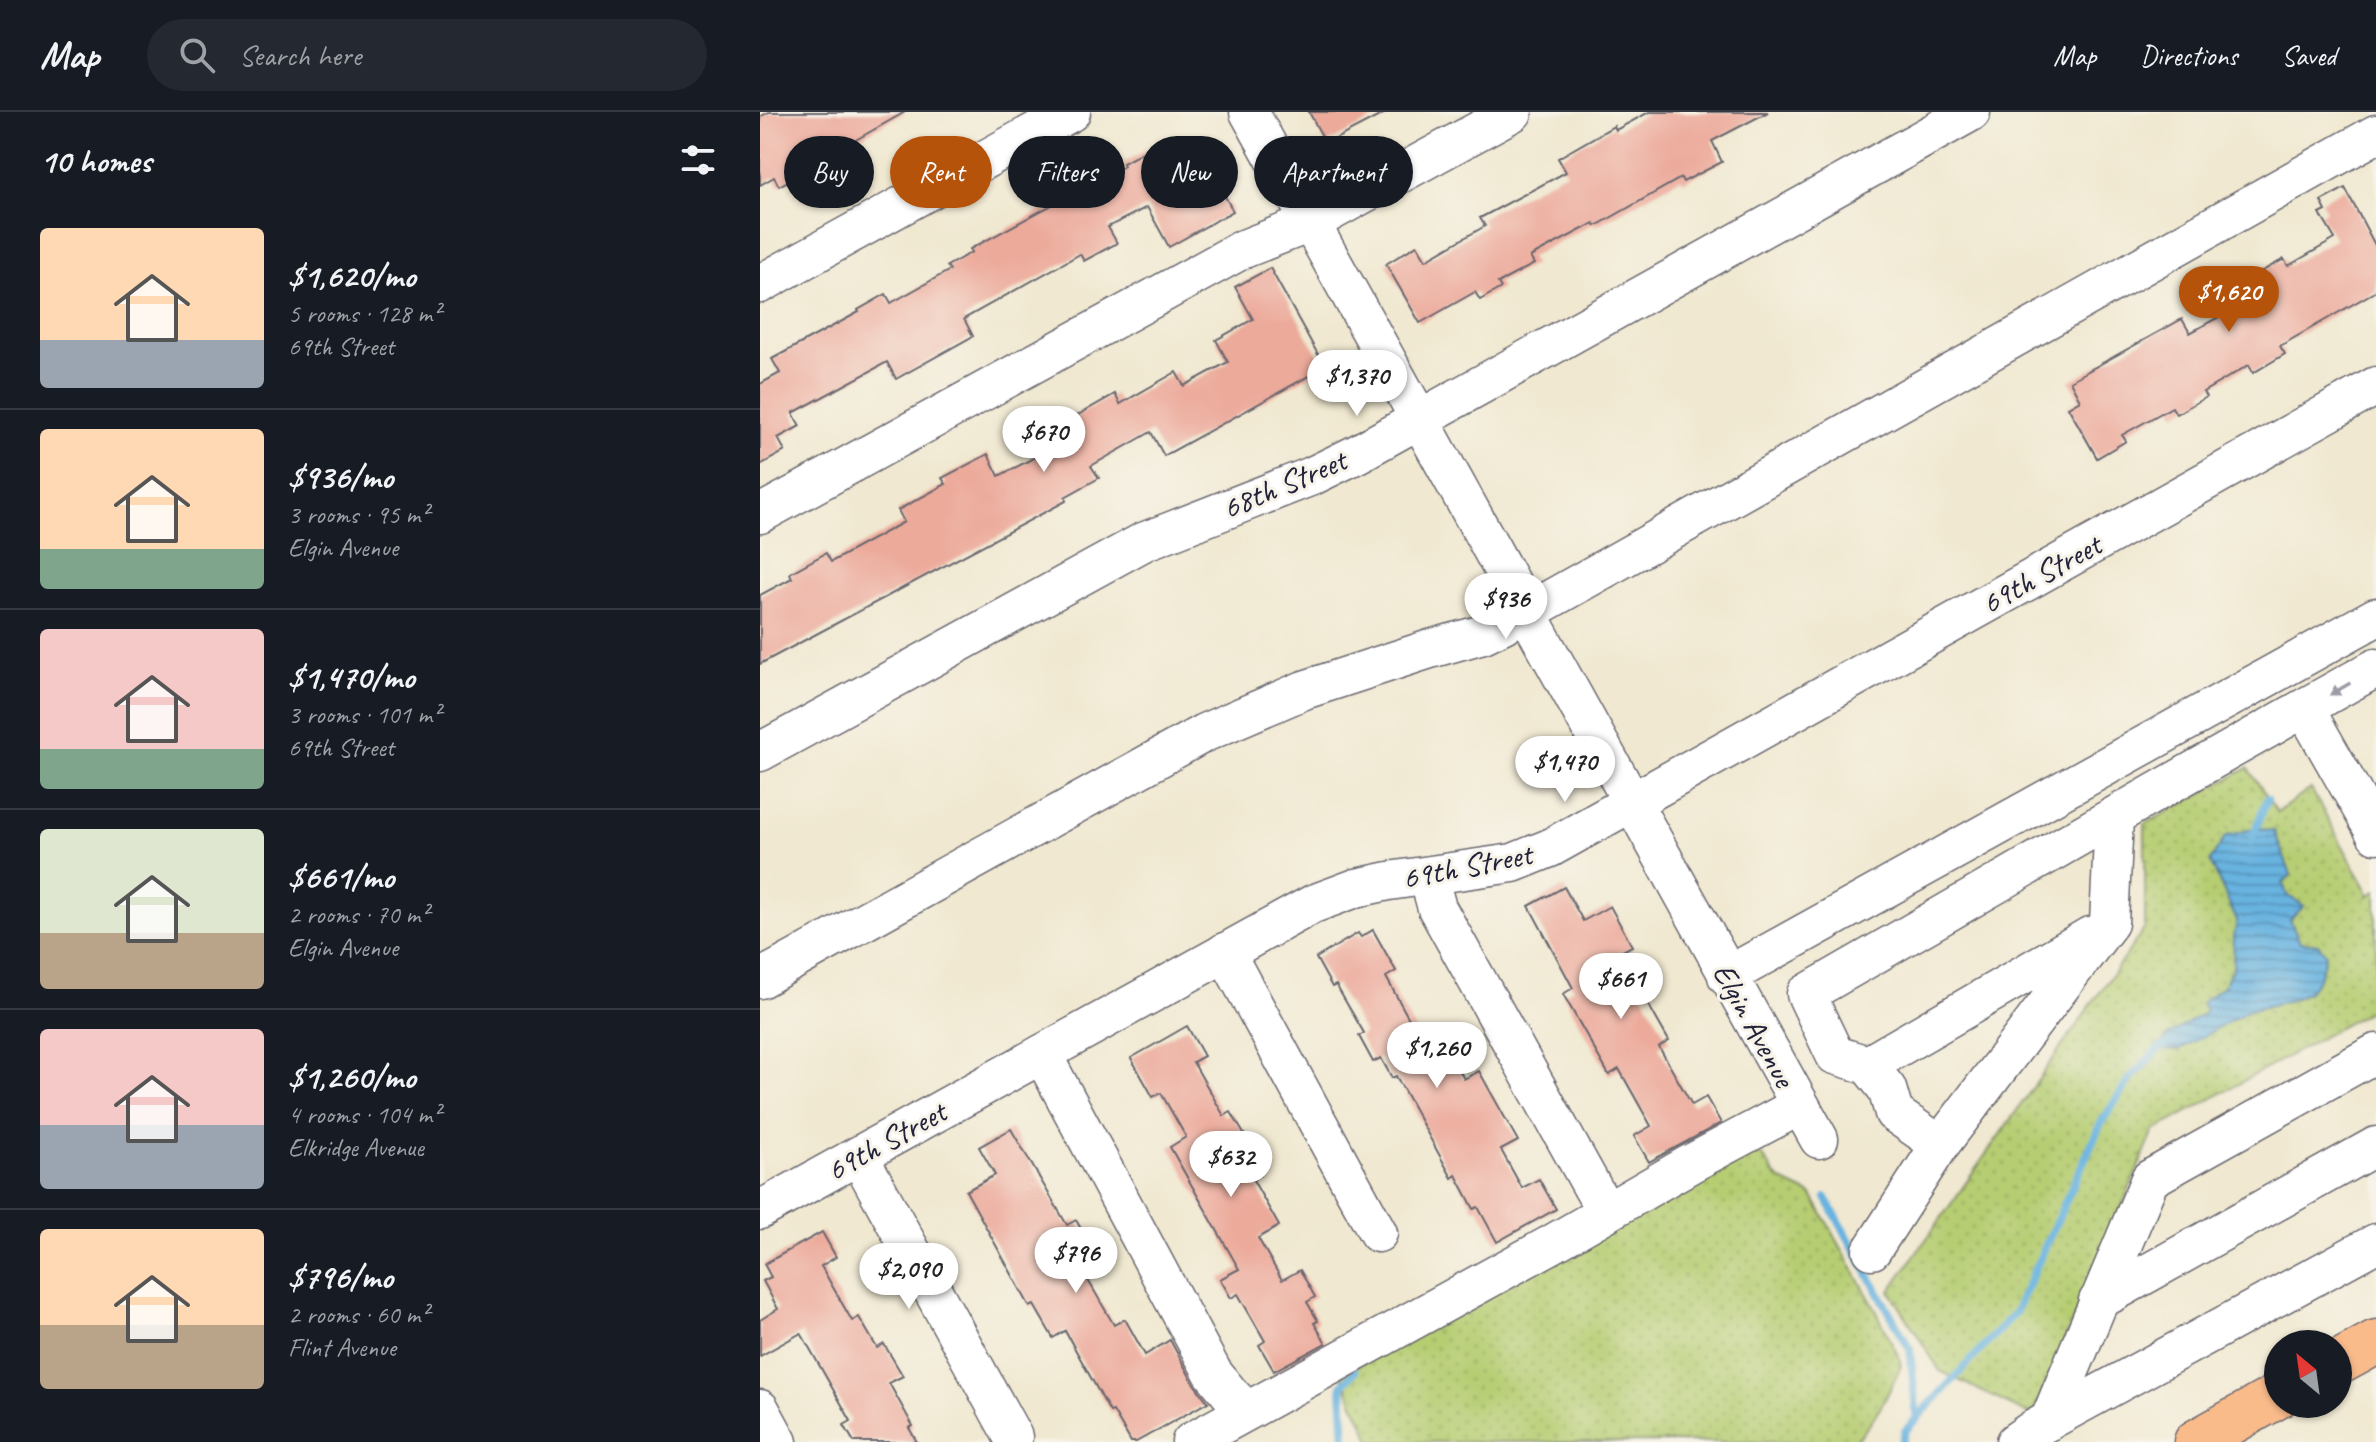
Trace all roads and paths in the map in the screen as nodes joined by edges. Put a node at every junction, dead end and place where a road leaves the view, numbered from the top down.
1 (1071, 112) edge
2 (1249, 112) edge
3 (1513, 112) edge
4 (1971, 112) edge
5 (2376, 134) edge
6 (1310, 223) junction
7 (760, 284) edge
8 (2376, 386) edge
9 (1418, 420) junction
10 (760, 514) edge
11 (1526, 613) junction
12 (2376, 617) edge
13 (2376, 668) edge
14 (2305, 709) junction
15 (760, 752) edge
16 (1632, 803) junction
17 (2114, 818) junction
18 (2375, 834) edge
19 (1428, 876) junction
20 (2106, 927) junction
21 (1225, 952) junction
22 (1727, 976) junction
23 (760, 979) edge
24 (1806, 994) junction
25 (1753, 1023) junction
26 (2376, 1053) edge
27 (1042, 1054) junction
28 (1868, 1065) junction
29 (1799, 1106) junction
30 (1819, 1139) dead end
31 (1940, 1145) junction
32 (2376, 1146) edge
33 (859, 1156) junction
34 (760, 1210) edge
35 (1606, 1212) junction
36 (1378, 1233) dead end
37 (2376, 1243) edge
38 (1872, 1250) dead end
39 (2098, 1301) junction
40 (2376, 1342) edge
41 (2352, 1355) edge
42 (2264, 1404) edge
43 (760, 1409) edge
44 (1247, 1411) junction
45 (2049, 1421) junction
46 (1013, 1437) dead end
47 (778, 1442) edge
48 (1191, 1442) edge
49 (2015, 1442) edge
50 (2196, 1442) edge

1 - 7 street
2 - 6 street, Elgin Avenue
3 - 6 street
4 - 9 street, 68th Street
5 - 11 street
6 - 9 street, Elgin Avenue
6 - 10 street
8 - 16 street, 69th Street
9 - 11 street, Elgin Avenue
9 - 15 street, 68th Street
11 - 16 street, Elgin Avenue
11 - 23 street
12 - 22 street
13 -> 14 street
14 - 17 street
14 - 18 street
16 - 19 street, 69th Street
16 - 22 street, Elgin Avenue
17 - 20 street
17 - 24 street
19 - 21 street, 69th Street
19 - 35 street
20 - 28 street
20 - 31 street
21 - 27 street, 69th Street
21 - 36 street
22 - 25 street, Elgin Avenue
24 - 25 street
24 - 28 street
25 - 29 street, Elgin Avenue
26 - 39 street
27 - 33 street, 69th Street
27 - 44 street
28 - 31 street
29 - 30 street, Elgin Avenue
29 - 35 street
31 - 38 street
32 - 39 street
33 - 34 street, 69th Street
33 - 46 street
35 - 44 street
37 - 45 street
39 - 45 street
40 - 41 main road
42 - 50 main road
43 - 47 street
44 - 48 street
45 - 49 street

